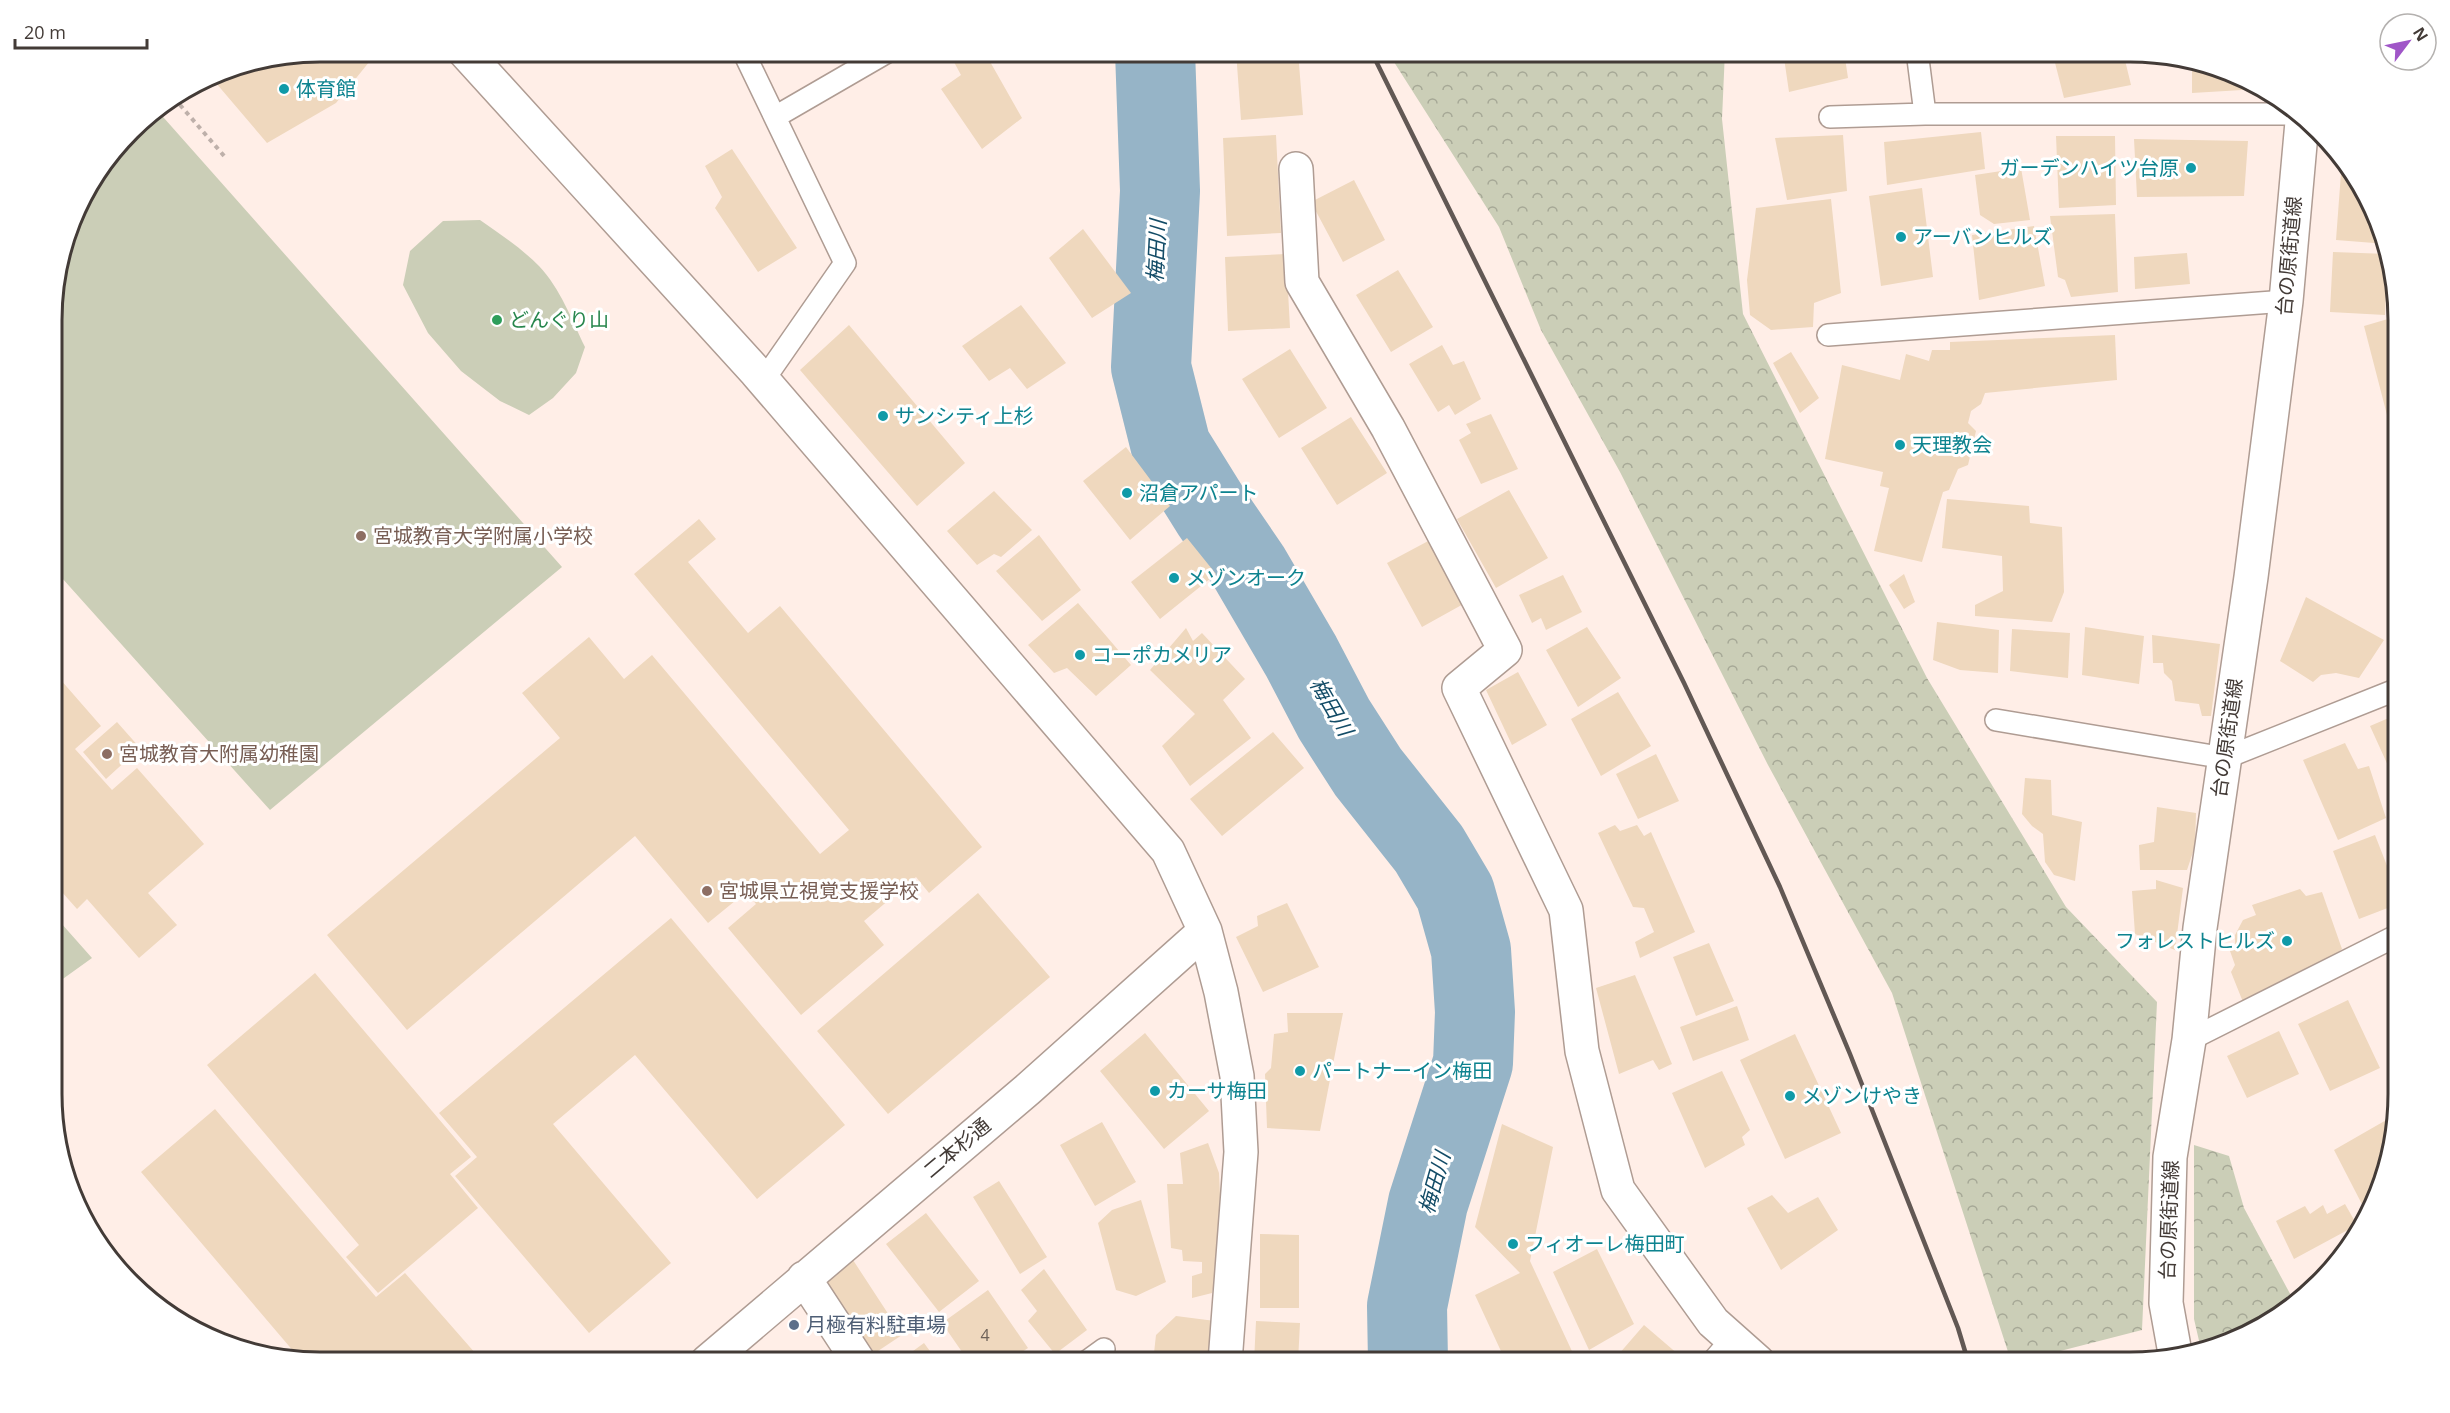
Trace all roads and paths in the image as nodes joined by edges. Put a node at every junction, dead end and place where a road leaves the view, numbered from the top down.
1 (474, 62) edge
2 (748, 62) edge
3 (870, 62) edge
4 (1918, 62) edge
5 (179, 103) edge
6 (1925, 114) junction
7 (775, 117) junction
8 (1830, 117) dead end
9 (2300, 125) edge
10 (2302, 127) edge
11 (225, 157) dead end
12 (1296, 169) dead end
13 (2286, 301) junction
14 (1828, 335) dead end
15 (763, 381) junction
16 (2388, 693) edge
17 (1996, 720) dead end
18 (2225, 758) junction
19 (1204, 931) junction
20 (2388, 940) edge
21 (2189, 1040) junction
22 (804, 1278) junction
23 (2174, 1348) edge
24 (1104, 1350) dead end
25 (1722, 1350) edge
26 (719, 1352) edge
27 (852, 1352) edge
28 (1101, 1352) edge
29 (1226, 1352) edge

1 - 15 street
2 - 7 lane
3 - 7 lane
4 - 6 lane
5 - 11 path
6 - 8 lane
6 - 9 lane
7 - 15 lane
10 - 13 street, 台の原街道線
12 - 25 street
13 - 14 lane
13 - 18 street, 台の原街道線
15 - 19 street
16 - 18 lane
17 - 18 lane
18 - 21 street, 台の原街道線
19 - 22 street, 二本杉通
19 - 29 street
20 - 21 lane
21 - 23 street, 台の原街道線
22 - 26 street, 二本杉通
22 - 27 street
24 - 28 lane

